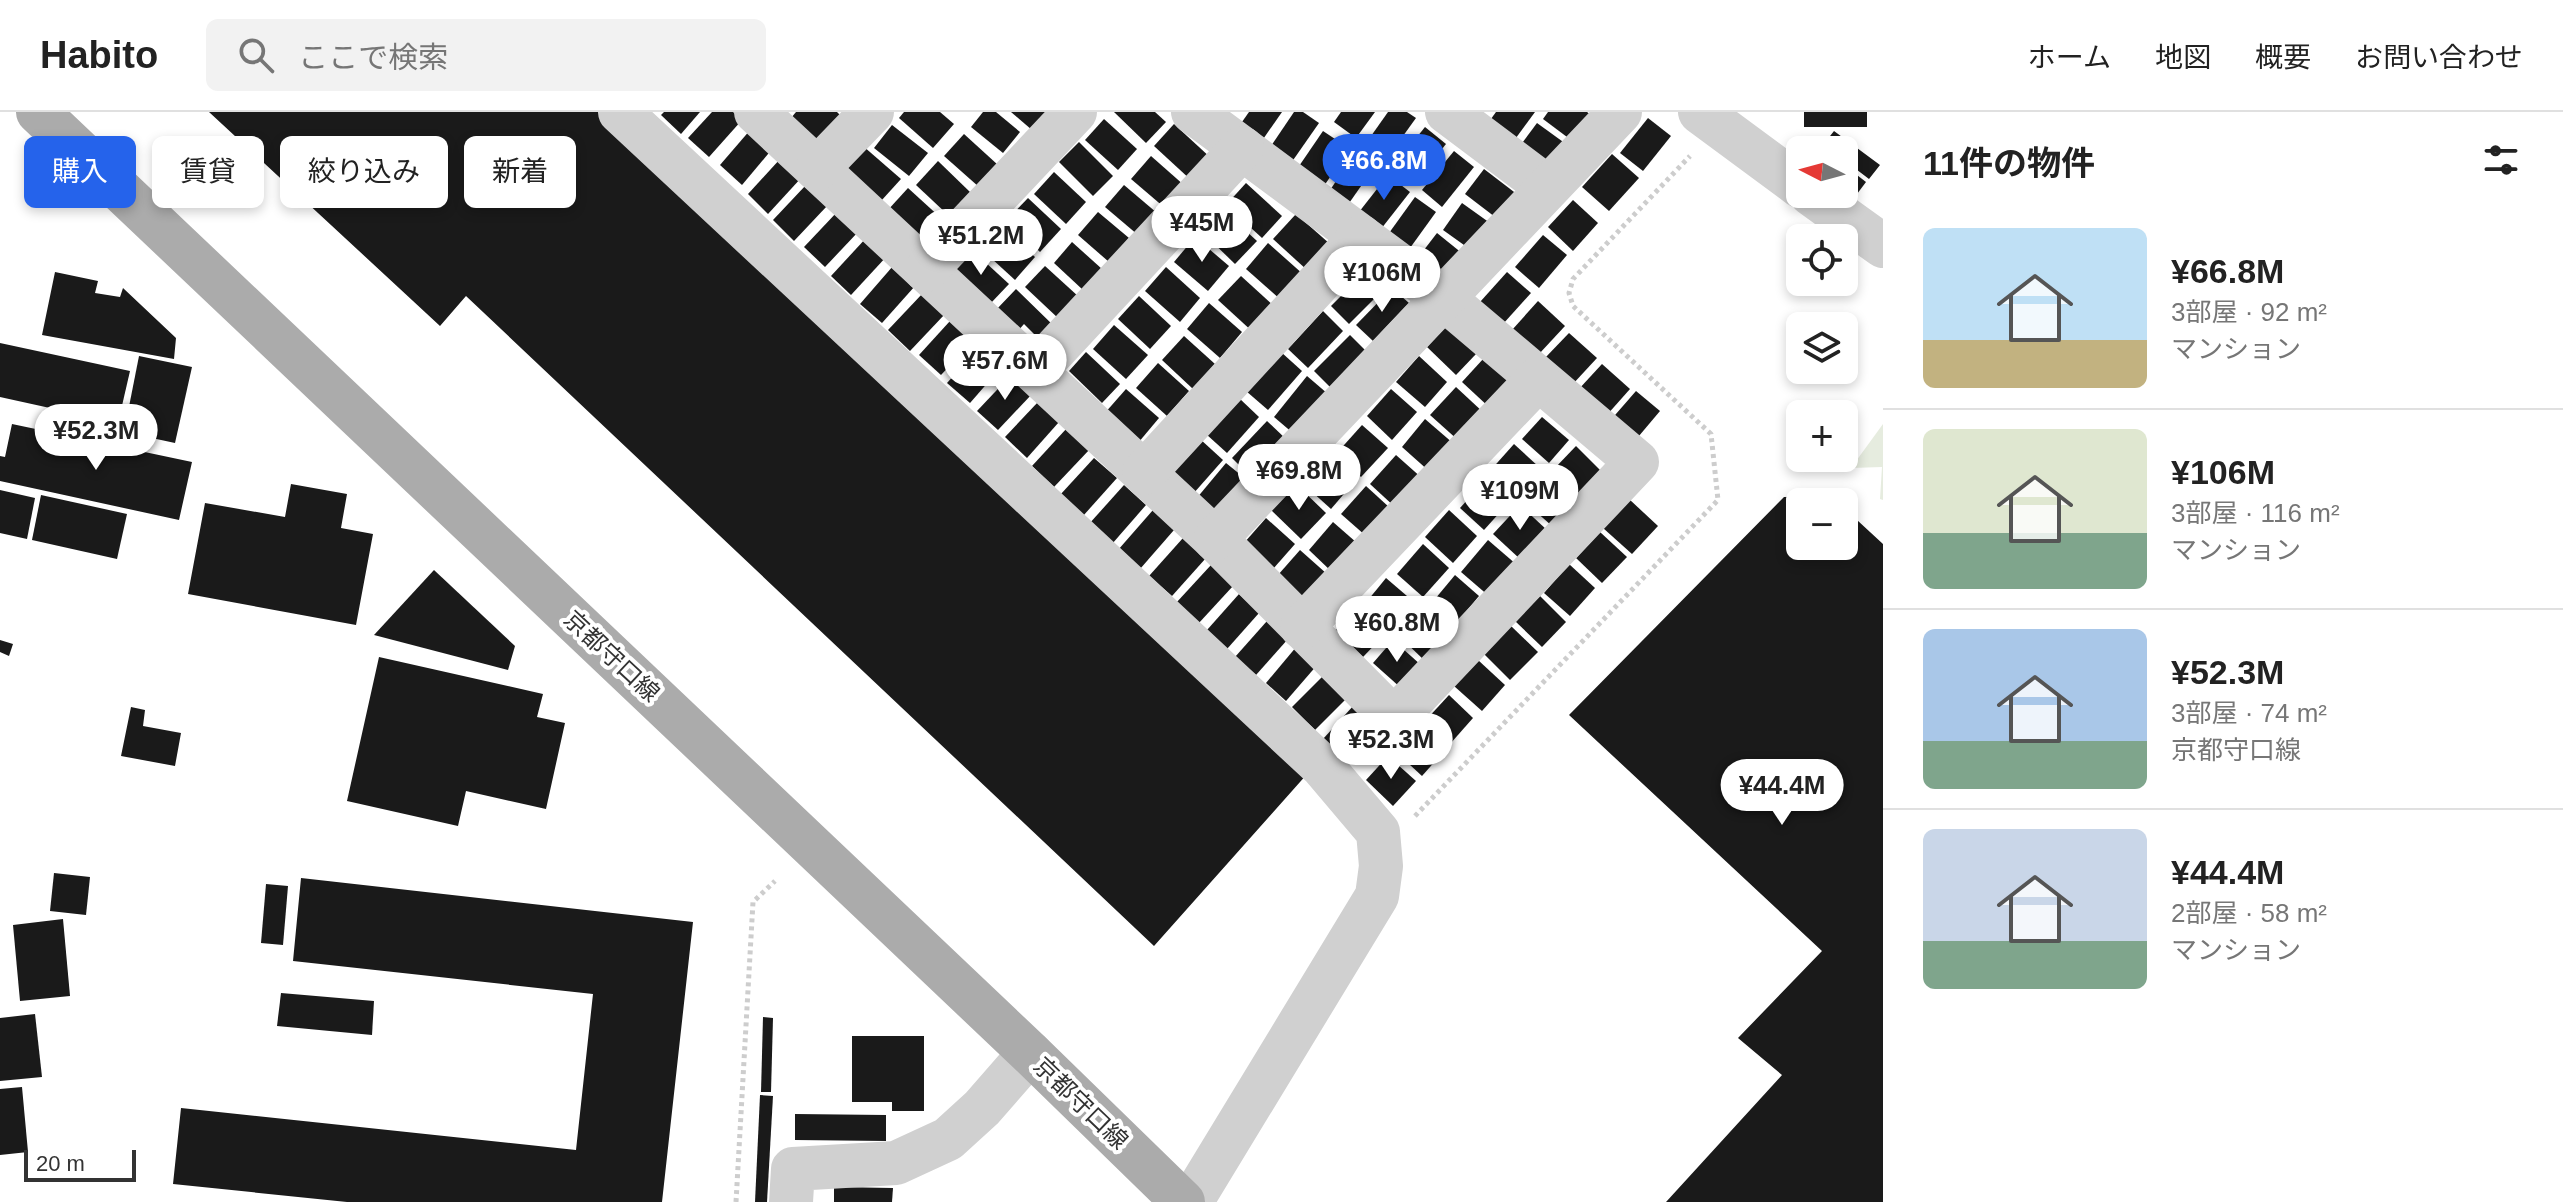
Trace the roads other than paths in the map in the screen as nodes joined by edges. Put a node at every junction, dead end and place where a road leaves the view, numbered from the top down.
1 (620, 112) edge
2 (756, 112) edge
3 (872, 112) edge
4 (1075, 112) edge
5 (1193, 112) edge
6 (1447, 112) edge
7 (1620, 112) edge
8 (1700, 112) edge
9 (59, 119) edge
10 (1242, 148) junction
11 (817, 169) junction
12 (1786, 176) edge
13 (1547, 187) junction
14 (1830, 208) edge
15 (1361, 237) junction
16 (1883, 246) edge
17 (926, 270) junction
18 (1442, 297) junction
19 (1035, 371) junction
20 (1538, 379) junction
21 (1144, 473) junction
22 (1215, 539) junction
23 (1302, 627) junction
24 (1030, 1053) junction
25 (791, 1202) edge
26 (1183, 1202) edge
27 (1191, 1202) edge

1 - 27 street
2 - 11 street
3 - 11 street
4 - 17 street
5 - 10 street
6 - 13 street
7 - 13 street
8 - 12 street
9 - 24 main road, 京都守口線
10 - 15 street
10 - 19 street
11 - 17 street
13 - 18 street
14 - 16 street
15 - 18 street
15 - 21 street
17 - 19 street
18 - 20 street
18 - 22 street
19 - 21 street
20 - 23 street
20 - 23 street
21 - 22 street
22 - 23 street
24 - 25 street
24 - 26 main road, 京都守口線

